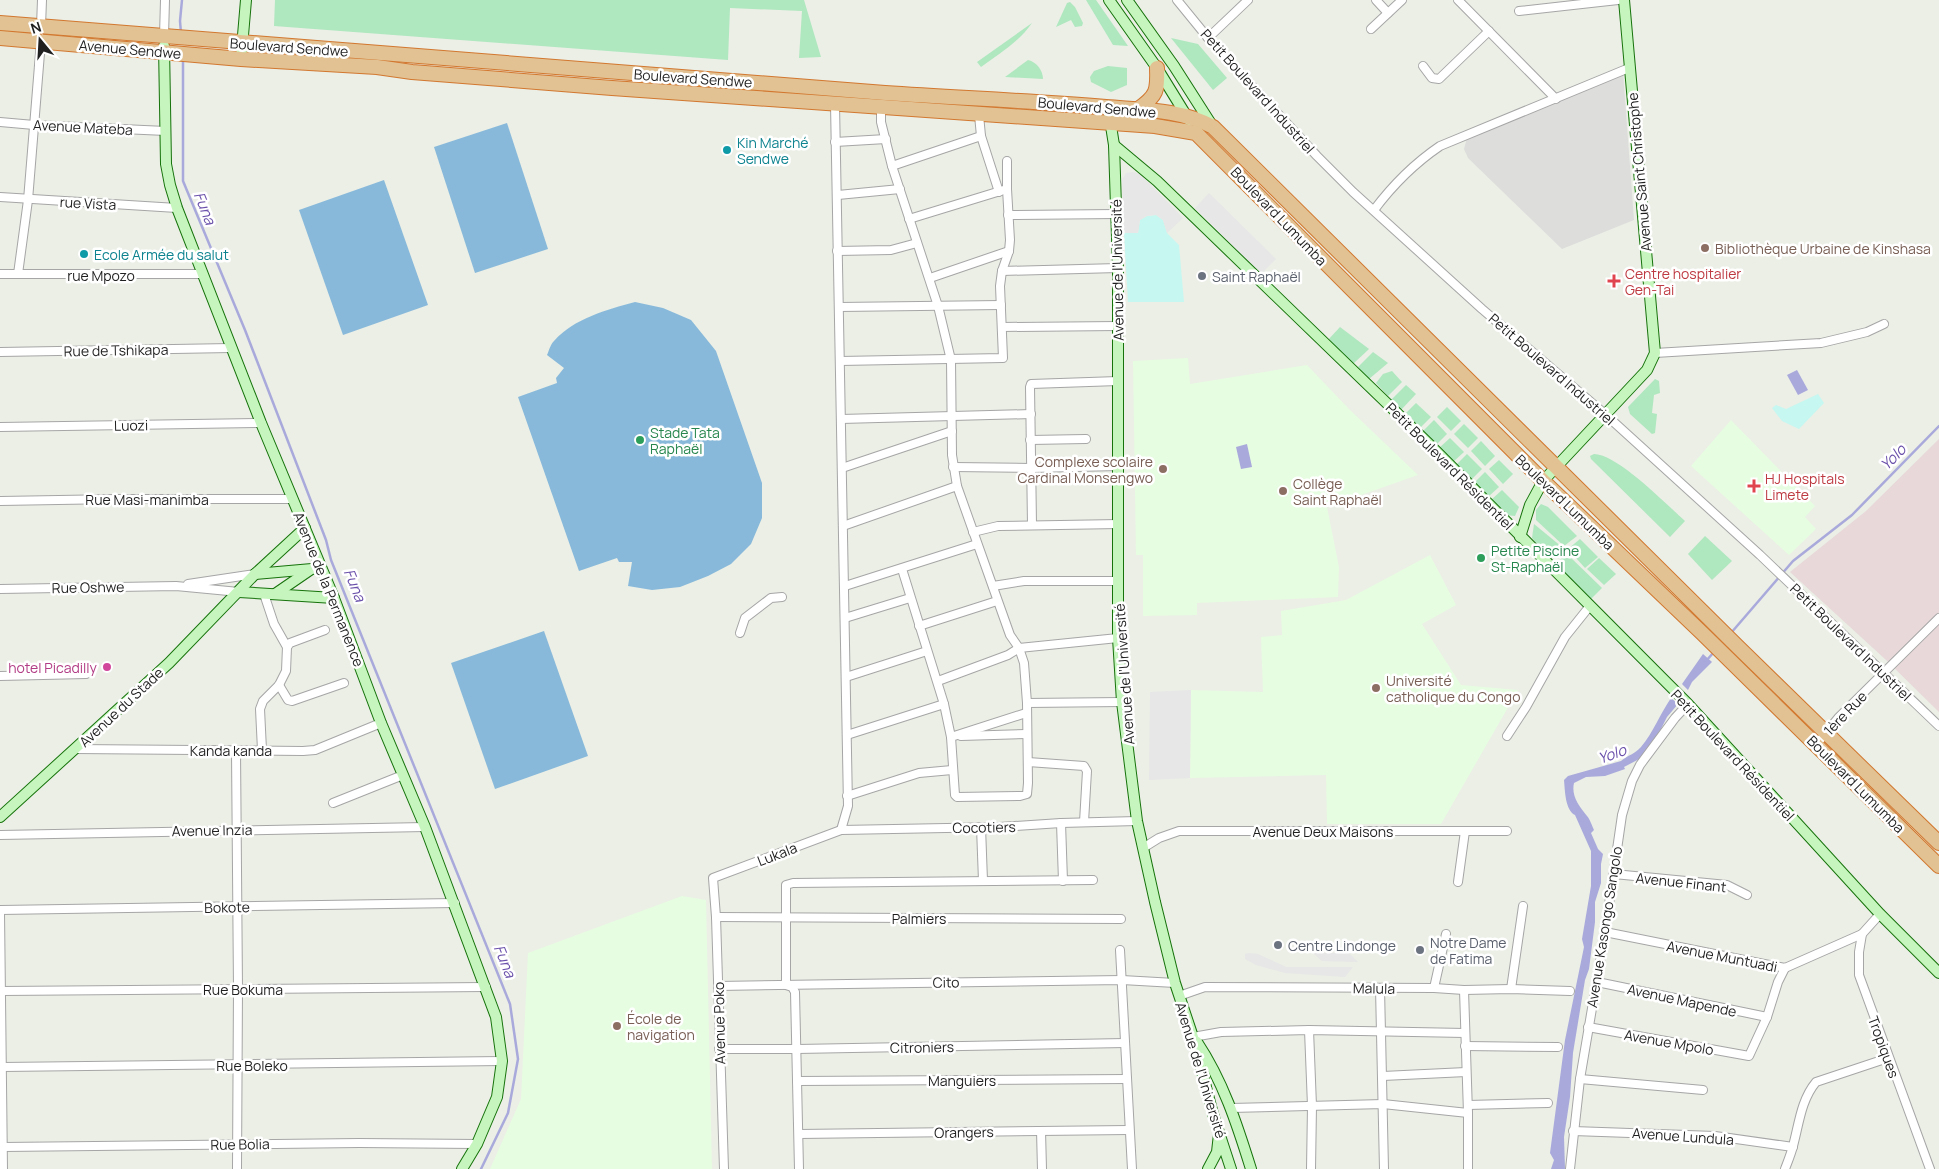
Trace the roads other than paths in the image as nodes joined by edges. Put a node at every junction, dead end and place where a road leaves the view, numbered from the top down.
1 (42, 0) edge
2 (165, 0) edge
3 (246, 0) edge
4 (1109, 0) edge
5 (1127, 0) edge
6 (1177, 0) edge
7 (1248, 0) edge
8 (1376, 0) edge
9 (1402, 0) edge
10 (1458, 0) edge
11 (1618, 0) edge
12 (1624, 0) edge
13 (1519, 11) dead end
14 (1388, 13) junction
15 (0, 23) edge
16 (41, 26) junction
17 (1371, 29) dead end
18 (1489, 31) junction
19 (170, 37) junction
20 (0, 38) edge
21 (1208, 38) junction
22 (200, 40) joint
23 (41, 42) junction
24 (242, 44) junction
25 (168, 52) junction
26 (200, 55) joint
27 (241, 59) junction
28 (1423, 66) dead end
29 (1157, 68) junction
30 (1629, 68) junction
31 (1556, 99) junction
32 (835, 104) junction
33 (882, 107) junction
34 (1108, 107) junction
35 (1138, 109) junction
36 (979, 115) junction
37 (1186, 116) junction
38 (0, 122) edge
39 (1111, 124) junction
40 (34, 125) junction
41 (1213, 127) junction
42 (166, 132) junction
43 (1196, 133) junction
44 (981, 136) junction
45 (886, 139) junction
46 (835, 142) junction
47 (1114, 145) junction
48 (1007, 161) dead end
49 (892, 166) junction
50 (900, 189) junction
51 (1003, 191) junction
52 (838, 195) junction
53 (0, 197) edge
54 (28, 200) junction
55 (176, 208) junction
56 (1374, 210) junction
57 (1116, 214) junction
58 (1008, 215) junction
59 (909, 219) junction
60 (917, 243) junction
61 (837, 251) junction
62 (1008, 251) junction
63 (1118, 268) junction
64 (1002, 271) junction
65 (0, 274) edge
66 (18, 274) junction
67 (202, 274) junction
68 (930, 278) junction
69 (1001, 305) junction
70 (938, 306) junction
71 (839, 307) junction
72 (1884, 324) dead end
73 (1118, 326) junction
74 (1002, 327) junction
75 (231, 348) junction
76 (0, 352) edge
77 (1655, 353) junction
78 (951, 360) junction
79 (840, 361) junction
80 (1118, 382) junction
81 (1031, 414) junction
82 (1606, 415) junction
83 (952, 416) junction
84 (841, 418) junction
85 (261, 423) junction
86 (0, 427) edge
87 (952, 432) junction
88 (1086, 439) dead end
89 (1030, 440) junction
90 (1119, 466) junction
91 (1557, 466) junction
92 (842, 468) junction
93 (953, 468) junction
94 (1031, 468) junction
95 (1543, 480) junction
96 (957, 486) junction
97 (293, 499) junction
98 (0, 501) edge
99 (1119, 524) junction
100 (1032, 525) junction
101 (843, 526) junction
102 (305, 528) junction
103 (973, 532) junction
104 (1520, 537) junction
105 (977, 544) junction
106 (316, 567) junction
107 (902, 569) junction
108 (255, 574) junction
109 (1119, 581) junction
110 (176, 586) junction
111 (845, 586) junction
112 (993, 586) junction
113 (0, 589) edge
114 (239, 592) junction
115 (264, 594) junction
116 (275, 594) junction
117 (782, 597) dead end
118 (334, 598) junction
119 (910, 598) junction
120 (997, 601) junction
121 (1589, 606) junction
122 (845, 618) junction
123 (1939, 618) edge
124 (919, 626) junction
125 (325, 630) dead end
126 (740, 633) dead end
127 (1118, 638) junction
128 (286, 647) junction
129 (1019, 648) junction
130 (927, 652) junction
131 (86, 674) dead end
132 (1884, 674) junction
133 (0, 676) edge
134 (846, 677) junction
135 (938, 681) junction
136 (344, 683) dead end
137 (279, 685) junction
138 (1122, 702) junction
139 (1686, 702) junction
140 (1027, 703) junction
141 (944, 704) junction
142 (1026, 712) junction
143 (381, 723) junction
144 (1939, 726) edge
145 (1826, 732) junction
146 (1026, 734) junction
147 (847, 735) junction
148 (1507, 736) dead end
149 (951, 737) junction
150 (1816, 745) junction
151 (75, 749) junction
152 (262, 750) junction
153 (236, 751) junction
154 (1028, 762) junction
155 (952, 770) junction
156 (403, 775) junction
157 (848, 796) junction
158 (333, 803) dead end
159 (0, 816) edge
160 (1137, 821) junction
161 (1084, 822) junction
162 (1061, 823) junction
163 (425, 827) junction
164 (981, 827) junction
165 (236, 830) junction
166 (841, 830) junction
167 (1465, 831) junction
168 (1507, 831) dead end
169 (0, 834) edge
170 (1939, 843) edge
171 (1143, 848) junction
172 (1939, 866) edge
173 (1614, 874) junction
174 (713, 878) joint
175 (1093, 880) dead end
176 (983, 881) junction
177 (1062, 881) junction
178 (1458, 882) dead end
179 (1747, 895) dead end
180 (455, 903) junction
181 (1523, 906) dead end
182 (236, 907) junction
183 (0, 911) edge
184 (1880, 914) junction
185 (716, 917) junction
186 (787, 918) junction
187 (1121, 919) dead end
188 (1605, 932) junction
189 (1446, 934) dead end
190 (1862, 934) junction
191 (1120, 950) dead end
192 (1785, 968) junction
193 (1939, 973) edge
194 (1122, 980) junction
195 (1597, 982) junction
196 (1175, 983) junction
197 (786, 984) junction
198 (718, 986) junction
199 (486, 987) junction
200 (1380, 988) junction
201 (1434, 988) junction
202 (238, 989) junction
203 (1510, 989) junction
204 (1464, 990) junction
205 (0, 991) edge
206 (1570, 991) dead end
207 (1179, 996) junction
208 (1768, 1017) junction
209 (1588, 1028) junction
210 (1309, 1030) junction
211 (1381, 1032) junction
212 (1465, 1033) junction
213 (1193, 1037) junction
214 (1125, 1043) junction
215 (1465, 1046) junction
216 (1558, 1047) dead end
217 (719, 1049) junction
218 (797, 1049) junction
219 (1888, 1058) junction
220 (502, 1061) junction
221 (236, 1064) junction
222 (2, 1067) junction
223 (1466, 1072) junction
224 (1383, 1076) junction
225 (1127, 1079) junction
226 (1580, 1079) junction
227 (798, 1081) junction
228 (1704, 1090) dead end
229 (1548, 1103) dead end
230 (1383, 1104) junction
231 (1312, 1106) junction
232 (1231, 1108) junction
233 (1468, 1109) junction
234 (1129, 1130) junction
235 (1041, 1131) junction
236 (1220, 1131) junction
237 (1573, 1131) junction
238 (798, 1134) junction
239 (236, 1144) junction
240 (477, 1144) junction
241 (3, 1147) junction
242 (1793, 1147) junction
243 (3, 1169) edge
244 (236, 1169) edge
245 (462, 1169) edge
246 (724, 1169) edge
247 (799, 1169) edge
248 (1042, 1169) edge
249 (1132, 1169) edge
250 (1208, 1169) edge
251 (1230, 1169) edge
252 (1251, 1169) edge
253 (1311, 1169) edge
254 (1384, 1169) edge
255 (1468, 1169) edge
256 (1570, 1169) edge
257 (1785, 1169) edge
258 (1930, 1169) edge

1 - 16 street
2 - 19 street, Avenue de la Permanence
3 - 24 street
4 - 29 street, Boulevard Lumumba
5 - 41 street, Boulevard Lumumba
6 - 21 street, Petit Boulevard Industriel
7 - 21 street
8 - 14 street
9 - 14 street
10 - 18 street
11 - 13 street
12 - 30 street, Avenue Saint Christophe
14 - 17 street
15 - 16 highway, Avenue Sendwe
16 - 19 highway, Avenue Sendwe
18 - 28 street
18 - 31 street
19 - 22 highway, Avenue Sendwe
19 - 25 street, Avenue de la Permanence
20 - 23 highway, Avenue Sendwe
21 - 56 street, Petit Boulevard Industriel
22 - 24 highway, Boulevard Sendwe
23 - 25 highway, Avenue Sendwe
23 - 40 street
24 - 27 street
24 - 34 highway, Boulevard Sendwe
25 - 26 highway, Avenue Sendwe
25 - 42 street, Avenue de la Permanence
26 - 27 highway, Boulevard Sendwe
27 - 32 highway, Boulevard Sendwe
29 - 35 highway
29 - 37 street, Boulevard Lumumba
30 - 31 street
30 - 77 street, Avenue Saint Christophe
31 - 56 street
32 - 33 highway, Boulevard Sendwe
32 - 46 street
33 - 36 highway, Boulevard Sendwe
33 - 45 street
34 - 35 highway, Boulevard Sendwe
34 - 39 street, Avenue de l’Université
35 - 37 highway, Boulevard Sendwe
36 - 39 highway, Boulevard Sendwe
36 - 44 street
37 - 41 highway, Boulevard Lumumba
37 - 43 street, Boulevard Lumumba
38 - 40 street, Avenue Mateba
39 - 43 highway, Boulevard Sendwe
39 - 47 street, Avenue de l’Université
40 - 42 street, Avenue Mateba
40 - 54 street
41 - 91 highway, Boulevard Lumumba
42 - 55 street, Avenue de la Permanence
43 - 95 highway, Boulevard Lumumba
44 - 49 street
44 - 51 street
45 - 46 street
45 - 49 street
46 - 52 street
47 - 57 street, Avenue de l’Université
47 - 104 street, Petit Boulevard Résidentiel
48 - 51 street
49 - 50 street
50 - 52 street
50 - 59 street
51 - 58 street
51 - 59 street
52 - 61 street
53 - 54 street, rue Vista
54 - 55 street, rue Vista
54 - 66 street
55 - 67 street, Avenue de la Permanence
56 - 82 street, Petit Boulevard Industriel
57 - 58 street
57 - 63 street, Avenue de l’Université
58 - 62 street
59 - 60 street
60 - 61 street
60 - 68 street
61 - 71 street
62 - 64 street
62 - 68 street
63 - 64 street
63 - 73 street, Avenue de l’Université
64 - 69 street
65 - 66 street, rue Mpozo
66 - 67 street, rue Mpozo
67 - 75 street, Avenue de la Permanence
68 - 70 street
69 - 70 street
69 - 74 street
70 - 71 street
70 - 78 street
71 - 79 street
72 - 77 street
73 - 74 street
73 - 80 street, Avenue de l’Université
74 - 78 street
75 - 76 street, Rue de Tshikapa
75 - 85 street, Avenue de la Permanence
77 - 82 street
78 - 79 street
78 - 83 street
79 - 84 street
80 - 81 street
80 - 90 street, Avenue de l’Université
81 - 83 street
81 - 89 street
82 - 91 street
82 - 132 street, Petit Boulevard Industriel
83 - 84 street
83 - 87 street
84 - 92 street
85 - 86 street, Luozi
85 - 97 street, Avenue de la Permanence
87 - 92 street
87 - 93 street
88 - 89 street
89 - 94 street
90 - 94 street
90 - 99 street, Avenue de l’Université
91 - 95 street
91 - 145 highway, Boulevard Lumumba
92 - 101 street
93 - 94 street
93 - 96 street
94 - 100 street
95 - 104 street
95 - 150 highway, Boulevard Lumumba
96 - 101 street
96 - 103 street
97 - 98 street, Rue Masi-manimba
97 - 102 street, Avenue de la Permanence
99 - 100 street
99 - 109 street, Avenue de l’Université
100 - 103 street
101 - 111 street
102 - 106 street, Avenue de la Permanence
102 - 108 street, Avenue du Stade
103 - 105 street
104 - 121 street, Petit Boulevard Résidentiel
105 - 107 street
105 - 112 street
106 - 108 street
106 - 116 street
106 - 118 street, Avenue de la Permanence
107 - 111 street
107 - 119 street
108 - 110 street
108 - 114 street, Avenue du Stade
109 - 112 street
109 - 127 street, Avenue de l’Université
110 - 113 street, Rue Oshwe
110 - 114 street
111 - 122 street
112 - 120 street
114 - 115 street
114 - 151 street, Avenue du Stade
115 - 116 street
115 - 128 street
116 - 118 street
117 - 126 street
118 - 143 street, Avenue de la Permanence
119 - 122 street
119 - 124 street
120 - 124 street
120 - 129 street
121 - 139 street, Petit Boulevard Résidentiel
121 - 148 street
122 - 134 street
123 - 132 street, 1ère Rue
124 - 130 street
125 - 128 street
127 - 129 street
127 - 138 street, Avenue de l’Université
128 - 137 street
129 - 135 street
129 - 140 street
130 - 134 street
130 - 135 street
131 - 133 street
132 - 144 street, Petit Boulevard Industriel
132 - 145 street, 1ère Rue
134 - 147 street
135 - 141 street
136 - 137 street
137 - 152 street
138 - 140 street
138 - 160 street, Avenue de l’Université
139 - 173 street, Avenue Kasongo Sangolo
139 - 184 street, Petit Boulevard Résidentiel
140 - 142 street
141 - 147 street
141 - 149 street
142 - 146 street
142 - 149 street
143 - 152 street, Kanda kanda
143 - 156 street, Avenue de la Permanence
145 - 150 street, 1ère Rue
145 - 170 highway, Boulevard Lumumba
146 - 149 street
146 - 154 street
147 - 157 street
149 - 155 street
150 - 172 highway, Boulevard Lumumba
151 - 153 street, Kanda kanda
151 - 159 street, Avenue du Stade
152 - 153 street, Kanda kanda
153 - 165 street
154 - 155 street
154 - 161 street
155 - 157 street
156 - 158 street
156 - 163 street, Avenue de la Permanence
157 - 166 street
160 - 161 street, Cocotiers
160 - 171 street, Avenue de l’Université
161 - 162 street, Cocotiers
162 - 164 street, Cocotiers
162 - 177 street
163 - 165 street, Avenue Inzia
163 - 180 street, Avenue de la Permanence
164 - 166 street, Cocotiers
164 - 176 street
165 - 169 street, Avenue Inzia
165 - 182 street
166 - 174 street, Lukala
167 - 168 street, Avenue Deux Maisons
167 - 171 street, Avenue Deux Maisons
167 - 178 street
171 - 196 street, Avenue de l’Université
173 - 179 street, Avenue Finant
173 - 188 street, Avenue Kasongo Sangolo
174 - 185 street, Avenue Poko
175 - 177 street
176 - 177 street
176 - 186 street
180 - 182 street, Bokote
180 - 199 street, Avenue de la Permanence
181 - 203 street
182 - 183 street, Bokote
182 - 202 street
183 - 205 street
184 - 190 street
184 - 193 street, Petit Boulevard Résidentiel
185 - 186 street, Palmiers
185 - 198 street, Avenue Poko
186 - 187 street, Palmiers
186 - 197 street
188 - 192 street, Avenue Muntuadi
188 - 195 street, Avenue Kasongo Sangolo
189 - 201 street
190 - 192 street, Avenue Muntuadi
190 - 219 street, Tropiques
191 - 194 street
192 - 208 street
194 - 196 street, Cito
194 - 197 street, Cito
194 - 214 street
195 - 208 street, Avenue Mapende
195 - 209 street, Avenue Kasongo Sangolo
196 - 207 street, Avenue de l’Université
197 - 198 street, Cito
197 - 218 street
198 - 217 street, Avenue Poko
199 - 202 street, Rue Bokuma
199 - 220 street, Avenue de la Permanence
200 - 201 street, Malula
200 - 207 street, Malula
200 - 211 street
201 - 204 street, Malula
202 - 205 street, Rue Bokuma
202 - 221 street
203 - 204 street, Malula
203 - 206 street, Malula
204 - 212 street
205 - 222 street
207 - 213 street, Avenue de l’Université
208 - 209 street, Avenue Mpolo
209 - 226 street, Avenue Kasongo Sangolo
210 - 211 street
210 - 213 street
210 - 231 street
211 - 212 street
211 - 224 street
212 - 215 street
213 - 232 street
213 - 236 street, Avenue de l’Université
214 - 218 street, Citroniers
214 - 225 street
215 - 216 street
215 - 223 street
217 - 218 street, Citroniers
217 - 246 street, Avenue Poko
218 - 227 street
219 - 242 street
219 - 258 street, Tropiques
220 - 221 street, Rue Boleko
220 - 240 street, Avenue de la Permanence
221 - 222 street, Rue Boleko
221 - 239 street
222 - 241 street
223 - 224 street
223 - 233 street
224 - 230 street
225 - 227 street, Manguiers
225 - 234 street
226 - 228 street
226 - 237 street, Avenue Kasongo Sangolo
227 - 238 street
229 - 233 street
230 - 231 street
230 - 233 street
230 - 254 street
231 - 232 street
231 - 253 street
232 - 252 street
233 - 255 street
234 - 235 street, Orangers
234 - 249 street
235 - 238 street, Orangers
235 - 248 street
236 - 250 street
236 - 251 street, Avenue de l’Université
237 - 242 street, Avenue Lundula
237 - 256 street, Avenue Kasongo Sangolo
238 - 247 street
239 - 240 street, Rue Bolia
239 - 241 street, Rue Bolia
239 - 244 street
240 - 245 street, Avenue de la Permanence
241 - 243 street
242 - 257 street

